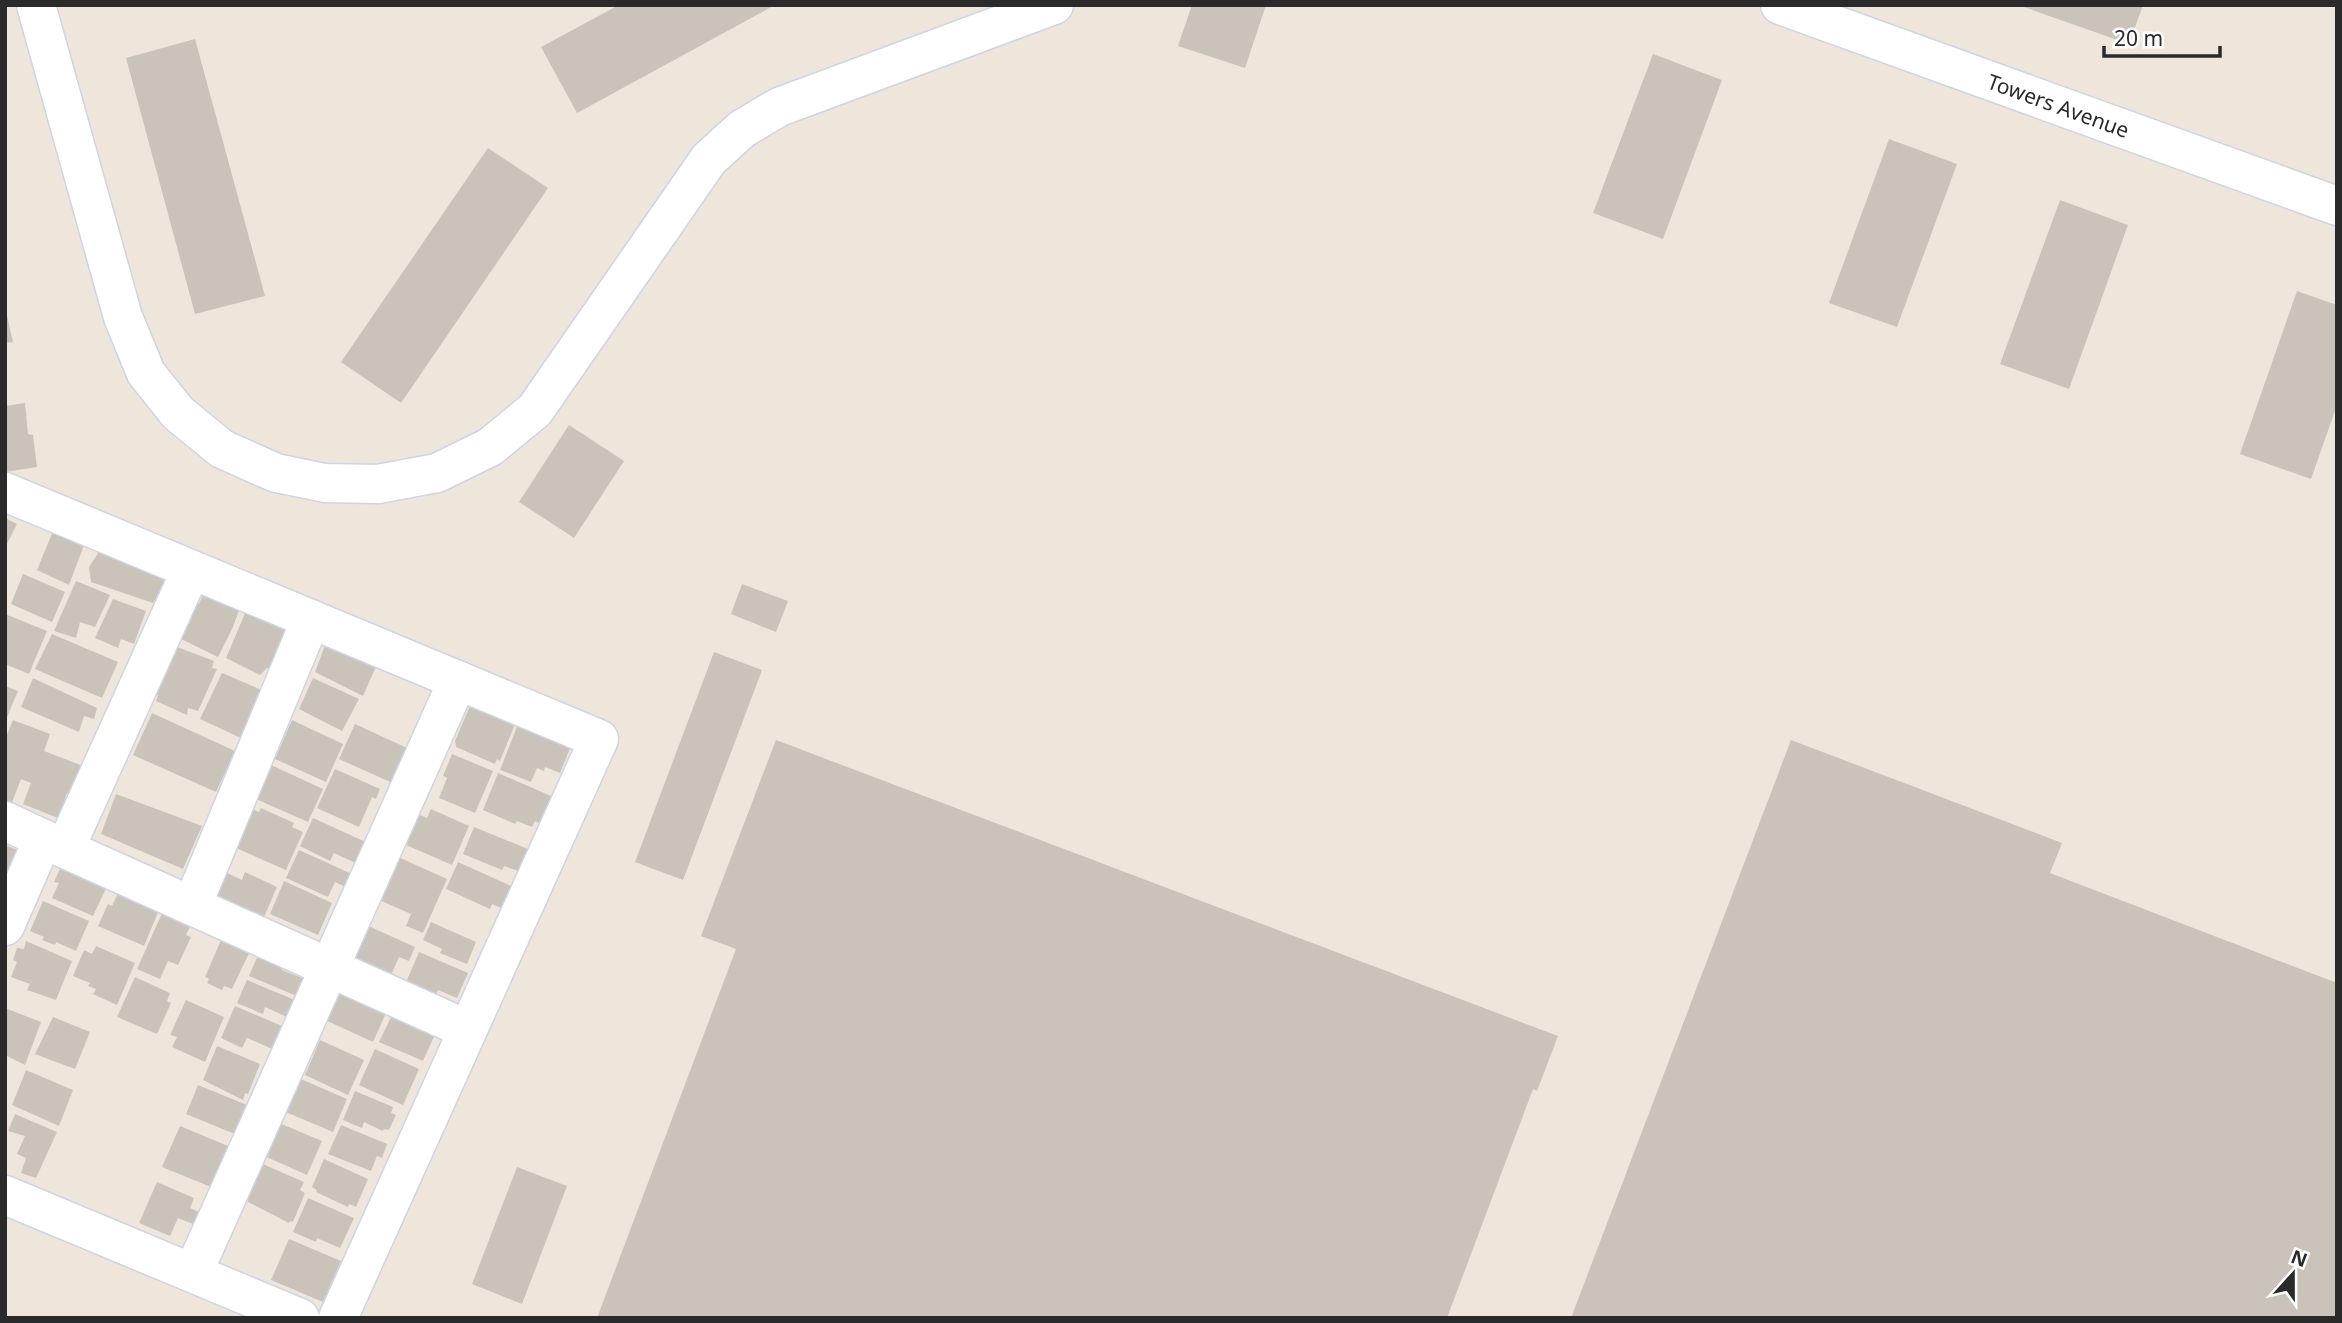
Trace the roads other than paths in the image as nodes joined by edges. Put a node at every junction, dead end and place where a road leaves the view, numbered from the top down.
1 (36, 5) edge
2 (1054, 5) edge
3 (1780, 5) edge
4 (2337, 206) edge
5 (5, 492) edge
6 (191, 570) junction
7 (311, 619) junction
8 (457, 680) junction
9 (5, 821) edge
10 (54, 844) junction
11 (192, 906) junction
12 (5, 926) edge
13 (330, 968) junction
14 (466, 1029) junction
15 (5, 1195) edge
16 (193, 1273) junction
17 (300, 1318) edge
18 (338, 1318) edge

1 - 2 street
3 - 4 street, Towers Avenue
5 - 6 street
6 - 7 street
6 - 10 street
7 - 8 street
7 - 11 street
8 - 13 street
8 - 14 street
9 - 10 street
10 - 11 street
10 - 12 street
11 - 13 street
13 - 14 street
13 - 16 street
14 - 18 street
15 - 16 street
16 - 17 street

